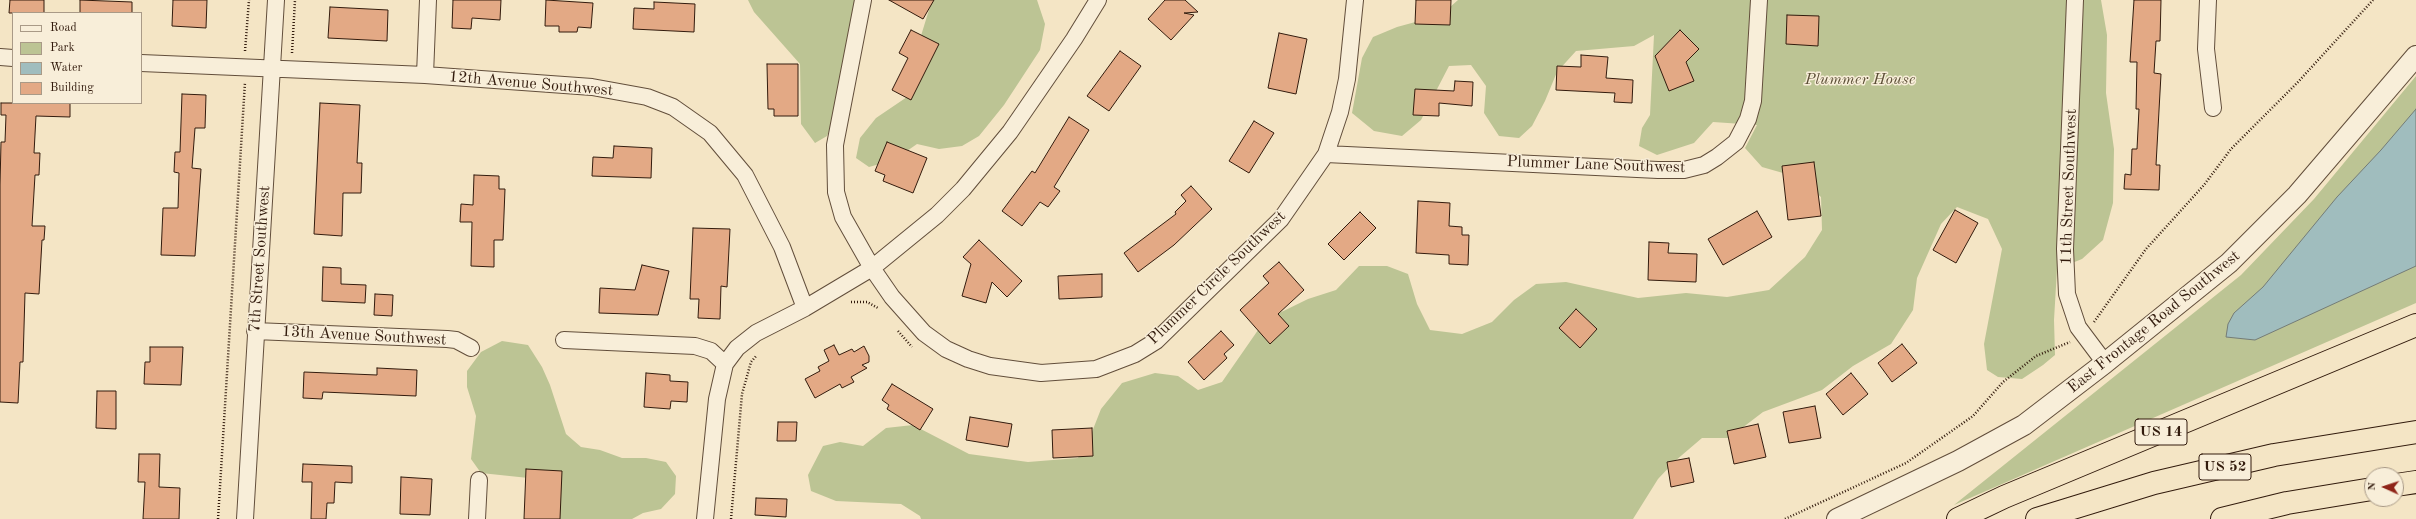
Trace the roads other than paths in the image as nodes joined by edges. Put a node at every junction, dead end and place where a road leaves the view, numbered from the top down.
1 (276, 0) edge
2 (428, 0) edge
3 (863, 0) edge
4 (1098, 0) edge
5 (1355, 0) edge
6 (1759, 0) edge
7 (2075, 0) edge
8 (2208, 0) edge
9 (2416, 56) edge
10 (0, 57) edge
11 (12, 58) edge
12 (142, 64) edge
13 (272, 69) junction
14 (424, 75) junction
15 (2213, 108) dead end
16 (1326, 154) junction
17 (872, 268) junction
18 (805, 308) junction
19 (2416, 325) edge
20 (255, 331) junction
21 (564, 340) dead end
22 (471, 348) dead end
23 (725, 364) junction
24 (2105, 364) junction
25 (2416, 432) edge
26 (479, 480) dead end
27 (2416, 482) edge
28 (2404, 483) edge
29 (2364, 489) edge
30 (245, 519) edge
31 (477, 519) edge
32 (705, 519) edge
33 (1837, 519) edge
34 (1958, 519) edge
35 (2037, 519) edge
36 (2222, 519) edge

1 - 13 street, 7th Street Southwest
2 - 14 street
3 - 17 street, Plummer Circle Southwest
4 - 17 street
5 - 16 street, Plummer Circle Southwest
6 - 16 street, Plummer Lane Southwest
7 - 24 street, 11th Street Southwest
8 - 15 street
9 - 24 street, East Frontage Road Southwest
10 - 11 street
12 - 13 street, 12th Avenue Southwest
13 - 14 street, 12th Avenue Southwest
13 - 20 street, 7th Street Southwest
14 - 18 street, 12th Avenue Southwest
16 - 17 street, Plummer Circle Southwest
17 - 18 street
18 - 23 street
19 - 34 highway, US 14
20 - 22 street, 13th Avenue Southwest
20 - 30 street, 7th Street Southwest
21 - 23 street
23 - 32 street
24 - 33 street, East Frontage Road Southwest
25 - 35 highway, US 52
26 - 31 street
27 - 28 highway
29 - 36 highway

